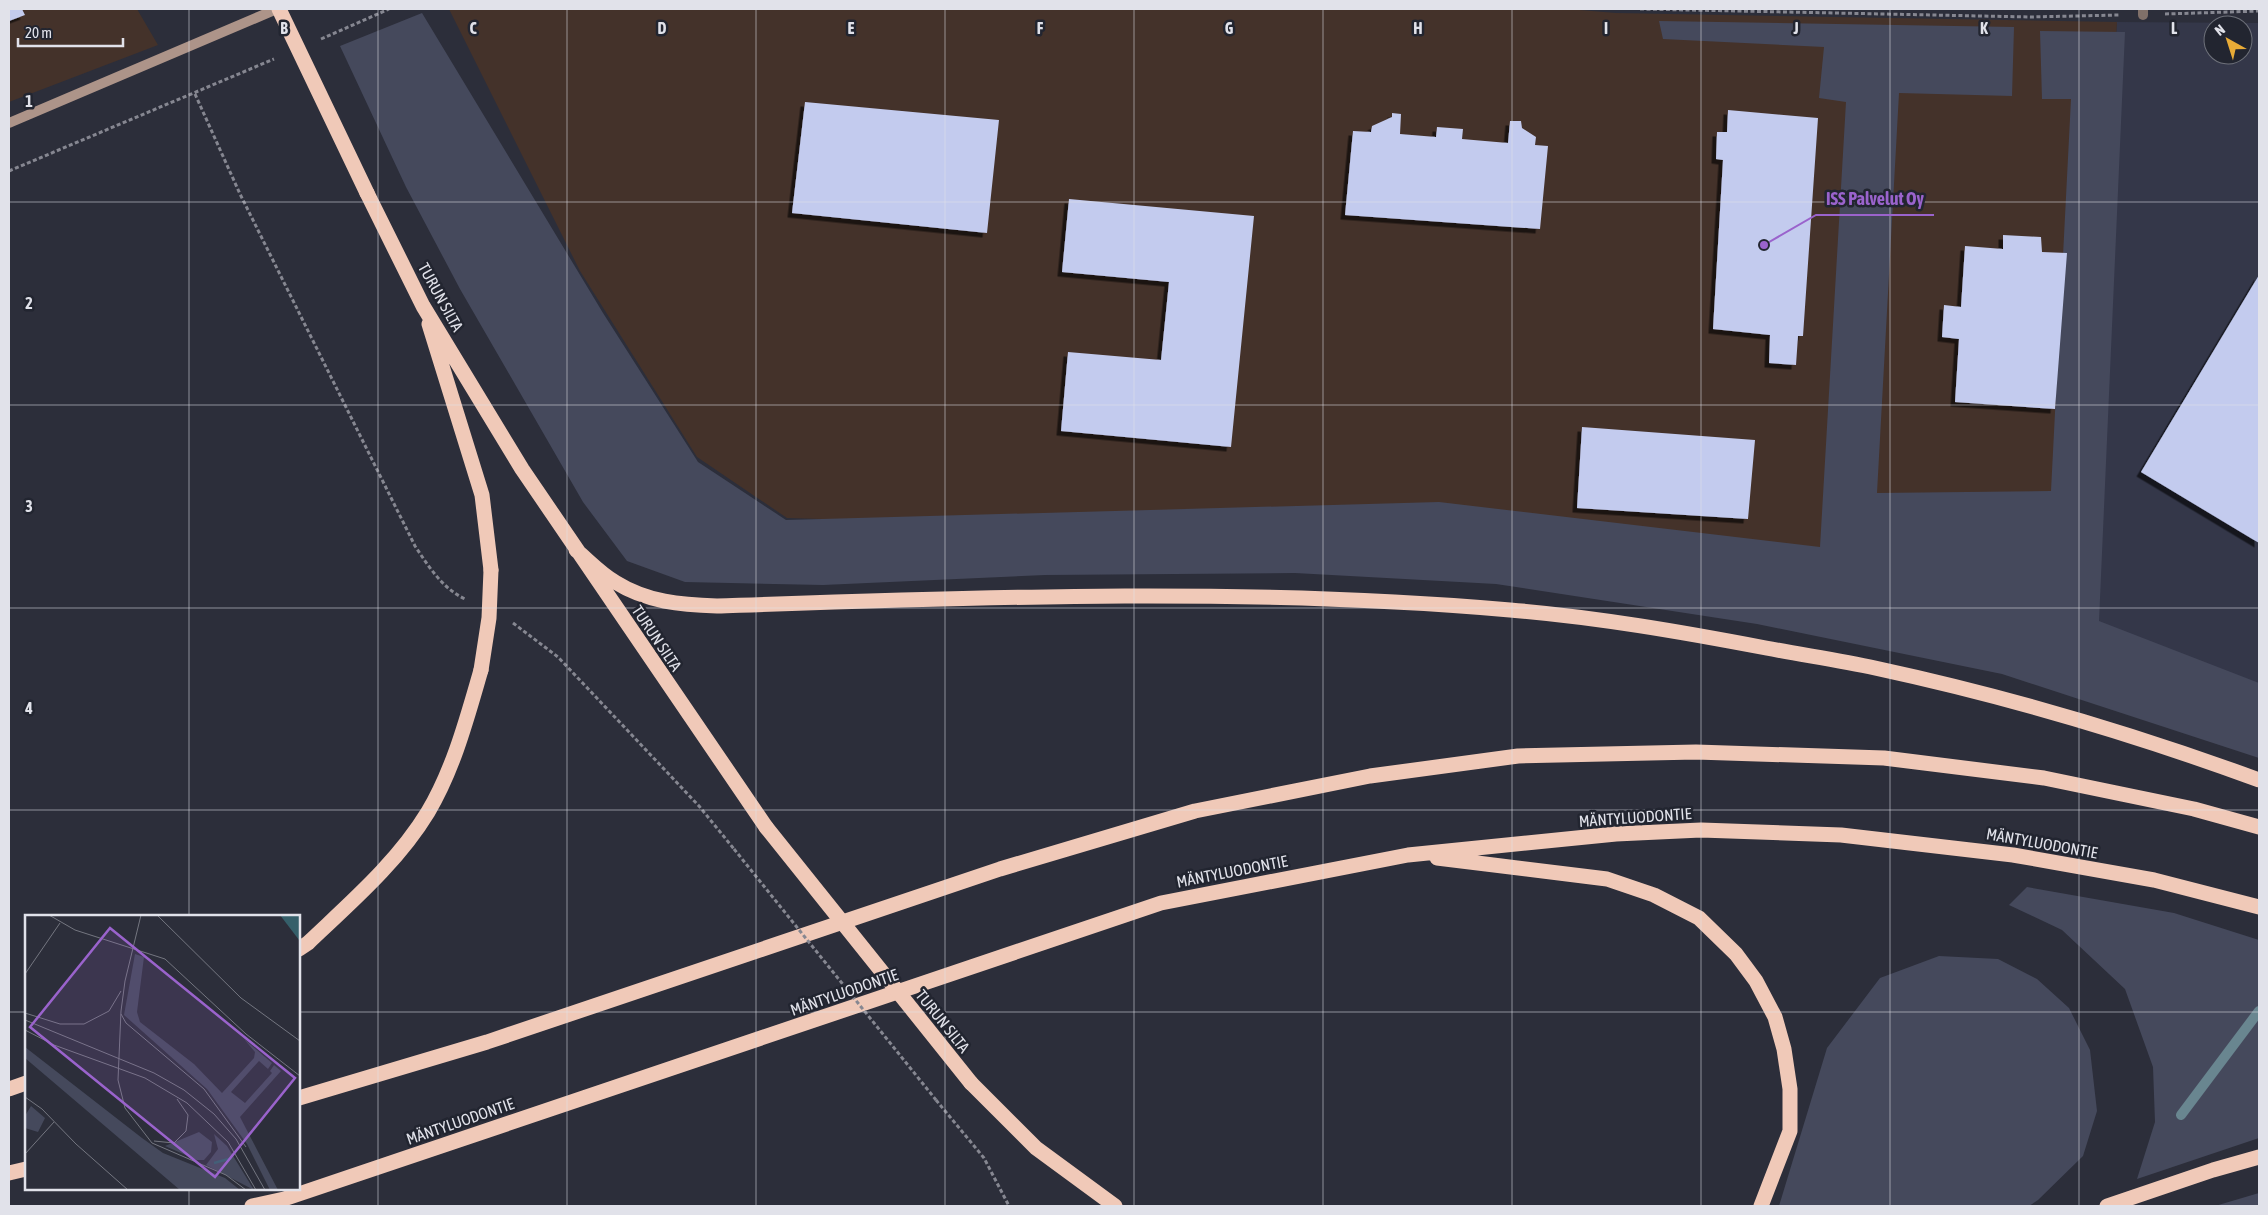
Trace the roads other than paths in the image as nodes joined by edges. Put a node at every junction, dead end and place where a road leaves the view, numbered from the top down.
1 (278, 9) edge
2 (9, 123) edge
3 (423, 306) junction
4 (576, 550) junction
5 (2259, 780) edge
6 (2259, 827) edge
7 (1408, 855) junction
8 (2259, 907) edge
9 (300, 948) edge
10 (25, 1083) edge
11 (9, 1089) edge
12 (300, 1098) edge
13 (2259, 1157) edge
14 (25, 1169) edge
15 (9, 1173) edge
16 (252, 1206) edge
17 (1115, 1206) edge
18 (1761, 1206) edge
19 (2107, 1206) edge

1 - 2 street
1 - 3 highway, TURUN SILTA, bridge
3 - 4 highway, TURUN SILTA
3 - 9 highway, bridge
4 - 5 highway
4 - 17 highway, TURUN SILTA, bridge
6 - 12 highway
7 - 8 highway, MÄNTYLUODONTIE
7 - 16 highway, MÄNTYLUODONTIE
7 - 18 highway
10 - 11 highway
13 - 19 highway
14 - 15 highway

